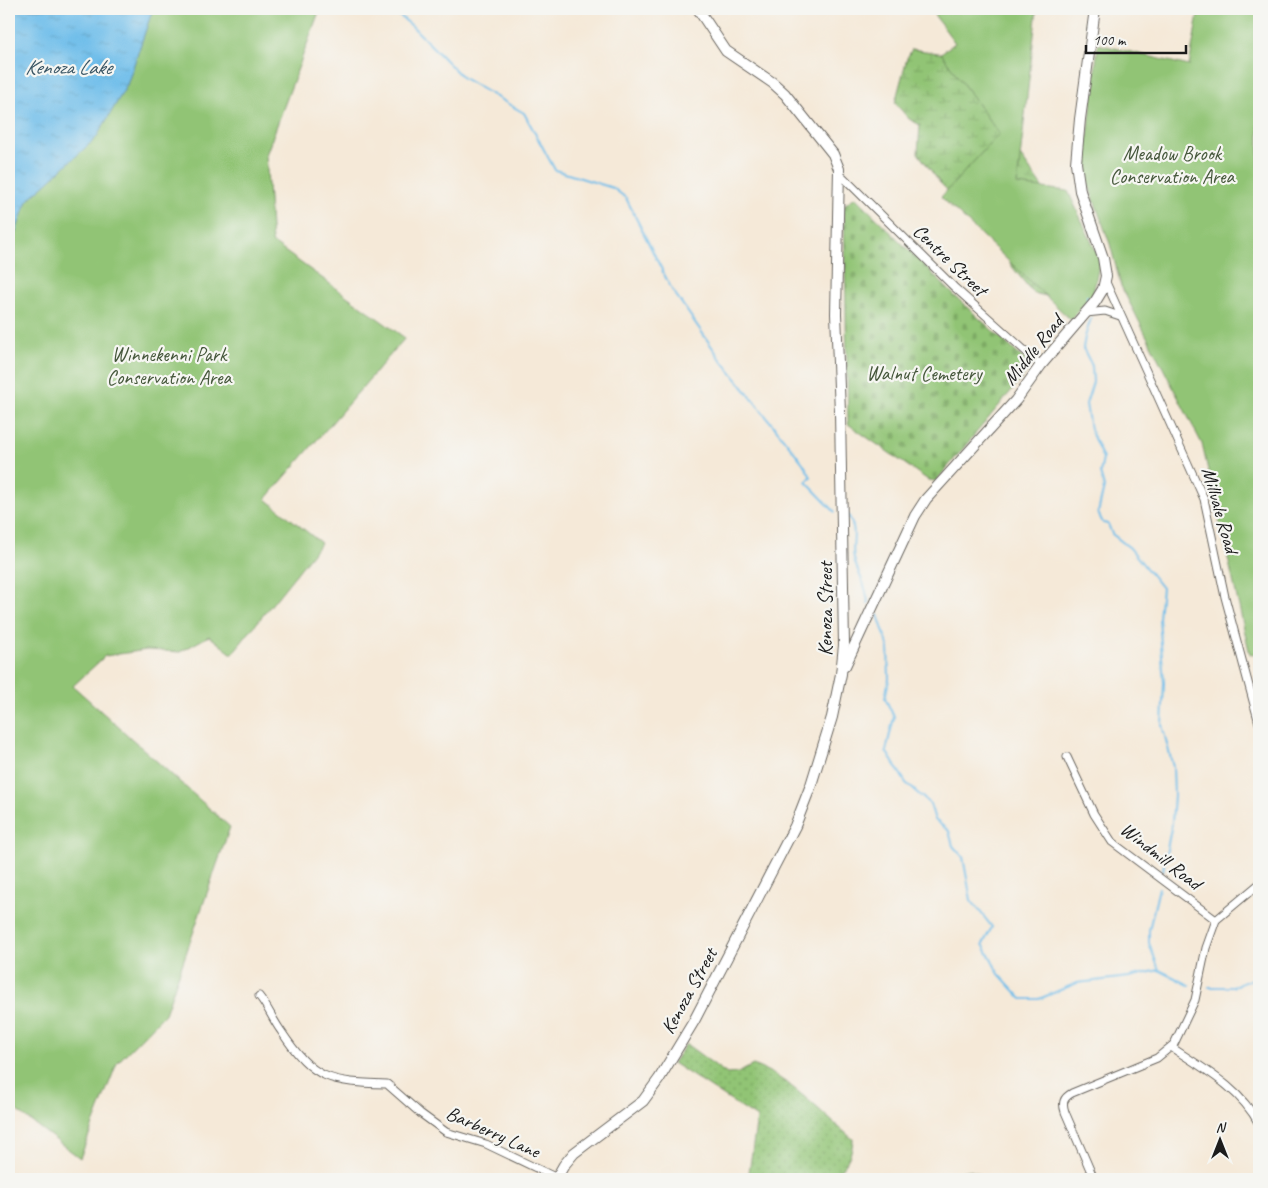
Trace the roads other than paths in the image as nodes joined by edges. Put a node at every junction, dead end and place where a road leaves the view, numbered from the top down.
1 (698, 9) edge
2 (1095, 9) edge
3 (840, 173) junction
4 (1105, 280) junction
5 (1086, 313) junction
6 (1120, 316) junction
7 (1041, 365) junction
8 (841, 674) junction
9 (1259, 723) edge
10 (1067, 757) dead end
11 (1259, 884) edge
12 (1216, 920) junction
13 (259, 996) dead end
14 (1171, 1047) junction
15 (1259, 1124) edge
16 (1259, 1177) edge
17 (556, 1179) edge
18 (1094, 1179) edge
19 (1253, 1179) edge

1 - 3 street, Kenoza Street
2 - 4 street
3 - 7 street, Centre Street
3 - 8 street, Kenoza Street
4 - 5 street, Middle Road
4 - 6 street, Millvale Road
5 - 6 street
5 - 7 street, Middle Road
6 - 9 street, Millvale Road
7 - 8 street, Middle Road
8 - 17 street, Kenoza Street
10 - 12 street, Windmill Road
11 - 12 street
12 - 14 street
13 - 17 street, Barberry Lane
14 - 15 street
14 - 18 street
16 - 19 street

